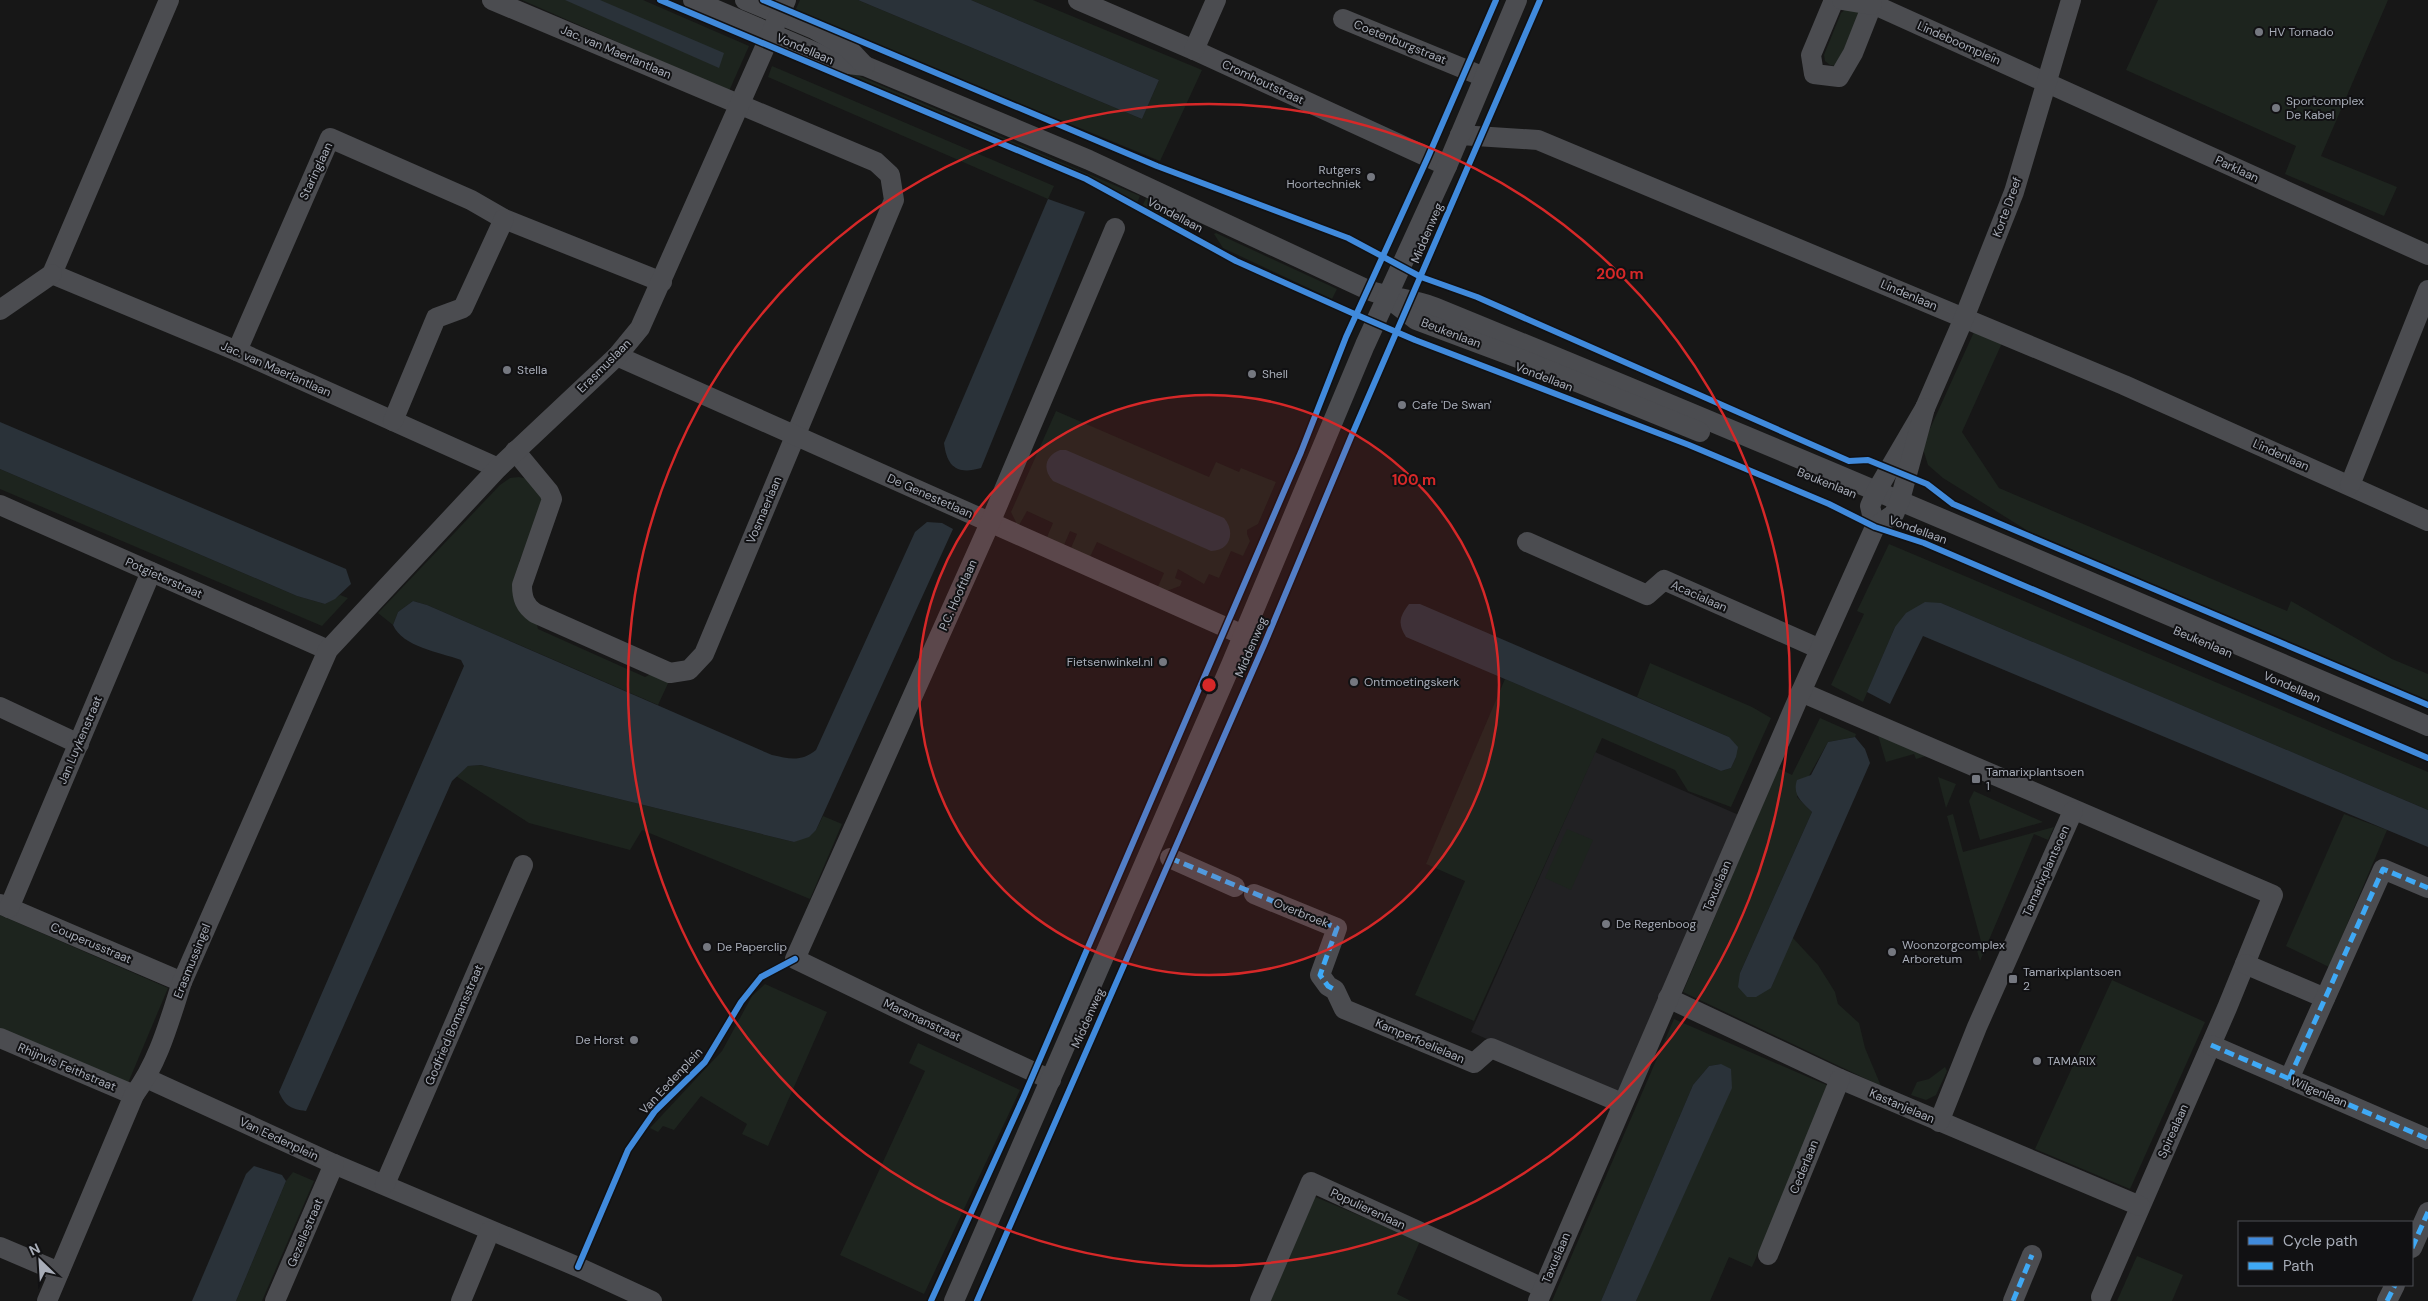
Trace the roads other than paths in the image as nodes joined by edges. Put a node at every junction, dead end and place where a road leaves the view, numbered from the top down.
1 (169, 0) edge
2 (492, 0) edge
3 (693, 0) edge
4 (745, 0) edge
5 (1078, 0) edge
6 (1216, 0) edge
7 (1517, 0) edge
8 (1834, 0) edge
9 (1842, 0) edge
10 (2071, 0) edge
11 (1872, 5) junction
12 (782, 7) edge
13 (1344, 19) dead end
14 (770, 34) junction
15 (1194, 50) junction
16 (865, 66) junction
17 (1484, 77) junction
18 (2046, 81) junction
19 (739, 104) junction
20 (1460, 135) junction
21 (1447, 166) junction
22 (504, 219) junction
23 (1115, 228) dead end
24 (2428, 255) edge
25 (52, 274) junction
26 (662, 282) junction
27 (2428, 290) edge
28 (1386, 297) junction
29 (0, 310) edge
30 (1964, 318) junction
31 (237, 351) junction
32 (617, 356) junction
33 (1925, 408) junction
34 (393, 421) junction
35 (795, 436) junction
36 (515, 451) junction
37 (498, 468) junction
38 (2350, 485) junction
39 (1874, 496) junction
40 (0, 505) edge
41 (1897, 505) junction
42 (2428, 521) edge
43 (990, 523) junction
44 (1875, 527) junction
45 (1527, 542) dead end
46 (151, 572) junction
47 (1242, 635) junction
48 (1820, 649) junction
49 (328, 650) junction
50 (1801, 692) junction
51 (0, 708) edge
52 (2428, 726) edge
53 (2428, 738) edge
54 (79, 744) junction
55 (2073, 811) junction
56 (1170, 858) dead end
57 (523, 865) dead end
58 (1235, 887) dead end
59 (2428, 888) edge
60 (1254, 894) dead end
61 (5, 906) edge
62 (795, 959) joint
63 (2245, 964) junction
64 (182, 982) junction
65 (1335, 990) joint
66 (1668, 998) junction
67 (2325, 998) junction
68 (0, 1038) edge
69 (2211, 1045) junction
70 (146, 1078) junction
71 (1840, 1079) junction
72 (2289, 1079) junction
73 (1051, 1080) junction
74 (134, 1095) junction
75 (1622, 1103) junction
76 (1939, 1122) junction
77 (2428, 1139) edge
78 (334, 1164) junction
79 (385, 1184) junction
80 (2140, 1206) junction
81 (2428, 1212) edge
82 (490, 1231) junction
83 (0, 1246) edge
84 (2413, 1246) edge
85 (1768, 1255) dead end
86 (2032, 1255) dead end
87 (59, 1272) junction
88 (2394, 1286) edge
89 (1540, 1295) edge
90 (2101, 1297) dead end
91 (47, 1301) edge
92 (275, 1301) edge
93 (461, 1301) edge
94 (652, 1301) edge
95 (954, 1301) edge
96 (1260, 1301) edge
97 (2013, 1301) edge
98 (2387, 1301) edge

1 - 25 street
2 - 19 street, Jac. van Maerlantlaan
3 - 14 street, Vondellaan
4 - 12 street, Vondellaan
5 - 15 street, Cromhoutstraat
6 - 15 street
7 - 17 street, Middenweg
8 - 11 street
9 - 11 street, Lindeboomplein
10 - 18 street, Korte Dreef
11 - 18 street, Lindeboomplein
12 - 14 street, Erasmuslaan
12 - 16 street, Vondellaan
13 - 17 street, Coetenburgstraat
14 - 16 street, Vondellaan
14 - 19 street, Erasmuslaan
15 - 21 street, Cromhoutstraat
16 - 28 street, Vondellaan
17 - 20 street, Middenweg
18 - 24 street, Parklaan
18 - 30 street, Korte Dreef
19 - 26 street, Erasmuslaan
19 - 35 street, Vosmaerlaan
20 - 21 street, Middenweg
20 - 30 street, Lindenlaan
21 - 28 street, Middenweg
22 - 26 street, Staringlaan
22 - 31 street, Staringlaan
22 - 34 street
23 - 43 street, P.C. Hooftlaan
25 - 29 street
25 - 31 street, Jac. van Maerlantlaan
26 - 32 street, Erasmuslaan
27 - 38 street
28 - 39 street, Beukenlaan
28 - 47 street, Middenweg
30 - 33 street, Korte Dreef
30 - 38 street, Lindenlaan
31 - 34 street, Jac. van Maerlantlaan
32 - 35 street, De Genestetlaan
32 - 36 street, Erasmuslaan
33 - 39 street, Korte Dreef
33 - 41 street, Korte Dreef
34 - 37 street, Jac. van Maerlantlaan
35 - 36 street, Vosmaerlaan
35 - 43 street, De Genestetlaan
36 - 37 street, Erasmuslaan
37 - 49 street, Erasmuslaan
38 - 42 street, Lindenlaan
39 - 41 street, Beukenlaan
39 - 44 street
40 - 46 street, Potgieterstraat
41 - 44 street, Taxuslaan
41 - 52 street, Beukenlaan
41 - 53 street, Beukenlaan
43 - 47 street, De Genestetlaan
43 - 62 street, P.C. Hooftlaan
44 - 48 street, Taxuslaan
45 - 48 street, Acacialaan
46 - 49 street, Potgieterstraat
46 - 54 street, Jan Luykenstraat
47 - 73 street, Middenweg
48 - 50 street, Taxuslaan
49 - 64 street, Erasmussingel
50 - 55 street, Tamarixplantsoen
50 - 66 street, Taxuslaan
51 - 54 street
54 - 61 street, Jan Luykenstraat
55 - 63 street, Spirealaan
55 - 76 street, Tamarixplantsoen
56 - 58 street
57 - 79 street, Godfried Bomansstraat
59 - 67 street
60 - 65 street, Overbroek
61 - 64 street, Couperusstraat
62 - 73 street, Marsmanstraat
63 - 67 street
63 - 69 street, Spirealaan
64 - 70 street, Erasmussingel
65 - 75 street, Kamperfoelielaan
66 - 71 street, Kastanjelaan
66 - 75 street, Taxuslaan
67 - 72 street
68 - 74 street, Rhijnvis Feithstraat
69 - 72 street, Wilgenlaan
69 - 80 street, Spirealaan
70 - 74 street, Erasmussingel
70 - 78 street, Van Eedenplein
71 - 76 street, Kastanjelaan
71 - 85 street, Cederlaan
72 - 77 street, Wilgenlaan
73 - 95 street, Middenweg
74 - 87 street, Erasmussingel
75 - 89 street, Taxuslaan
76 - 80 street, Kastanjelaan
78 - 79 street, Van Eedenplein
78 - 92 street, Gezellestraat
79 - 82 street, Van Eedenplein
80 - 90 street, Spirealaan
81 - 84 street
82 - 93 street
82 - 94 street, Van Eedenplein
83 - 87 street
86 - 97 street
87 - 91 street, Erasmussingel
88 - 98 street
89 - 96 street, Populierenlaan

